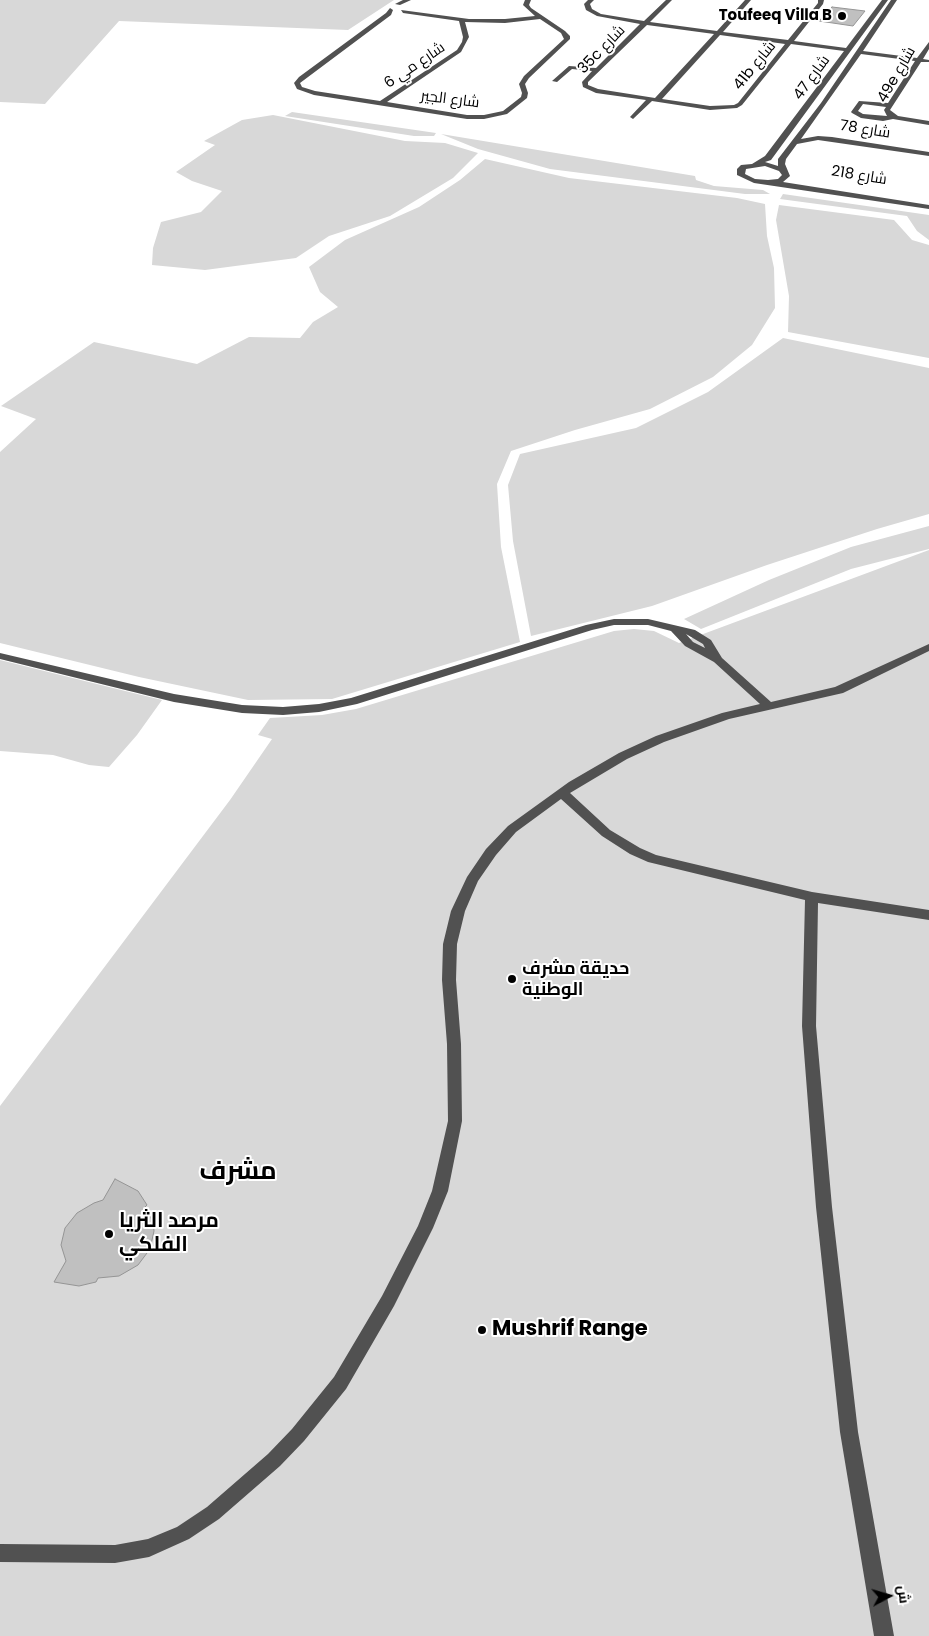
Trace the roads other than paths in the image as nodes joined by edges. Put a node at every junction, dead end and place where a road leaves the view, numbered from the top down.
1 (528, 0) edge
2 (591, 0) edge
3 (669, 0) edge
4 (748, 0) edge
5 (821, 0) edge
6 (885, 0) edge
7 (893, 1) edge
8 (411, 3) edge
9 (390, 10) junction
10 (402, 11) junction
11 (418, 13) junction
12 (541, 17) junction
13 (462, 21) junction
14 (645, 23) junction
15 (718, 33) junction
16 (789, 43) junction
17 (929, 44) edge
18 (847, 50) junction
19 (859, 52) junction
20 (920, 60) junction
21 (929, 61) edge
22 (597, 70) junction
23 (555, 81) dead end
24 (314, 93) junction
25 (654, 100) junction
26 (382, 103) junction
27 (890, 105) junction
28 (633, 117) dead end
29 (893, 117) junction
30 (929, 123) edge
31 (815, 125) junction
32 (797, 142) junction
33 (929, 149) edge
34 (929, 154) edge
35 (755, 164) junction
36 (785, 172) junction
37 (768, 182) junction
38 (929, 201) edge
39 (929, 207) edge
40 (929, 647) edge
41 (0, 656) edge
42 (768, 705) junction
43 (562, 792) junction
44 (812, 897) junction
45 (929, 915) edge
46 (0, 1553) edge
47 (884, 1636) edge

1 - 12 street
2 - 14 street
3 - 14 street, 35c شارع
4 - 15 street
5 - 16 street, 41b شارع
6 - 18 street, شارع 47
7 - 19 street, شارع 47
8 - 9 street
8 - 10 street
8 - 11 street
9 - 10 street
9 - 24 street
10 - 11 street
10 - 24 street
11 - 13 street
12 - 13 street
12 - 26 street, شارع الجير
13 - 26 street, شارع مي 6
14 - 15 street
14 - 22 street, 35c شارع
15 - 16 street
15 - 25 street
16 - 18 street
16 - 25 street, 41b شارع
17 - 20 street, 49e شارع
18 - 35 street, شارع 47
19 - 20 street
19 - 31 street, شارع 47
20 - 21 street
20 - 27 street, 49e شارع
22 - 23 street
22 - 25 street, 35c شارع
24 - 26 street, شارع الجير
25 - 28 street
27 - 29 street, 49e شارع
27 - 29 street
29 - 30 street
31 - 32 street, شارع 47
31 - 33 street, شارع 78
32 - 34 street, شارع 78
32 - 36 street, شارع 47
35 - 36 street, شارع 218
35 - 37 street, شارع 47
36 - 37 street
36 - 38 street, شارع 218
37 - 39 street
40 - 42 street
41 - 42 street
42 - 43 street
43 - 44 street
43 - 46 street
44 - 45 street
44 - 47 street

